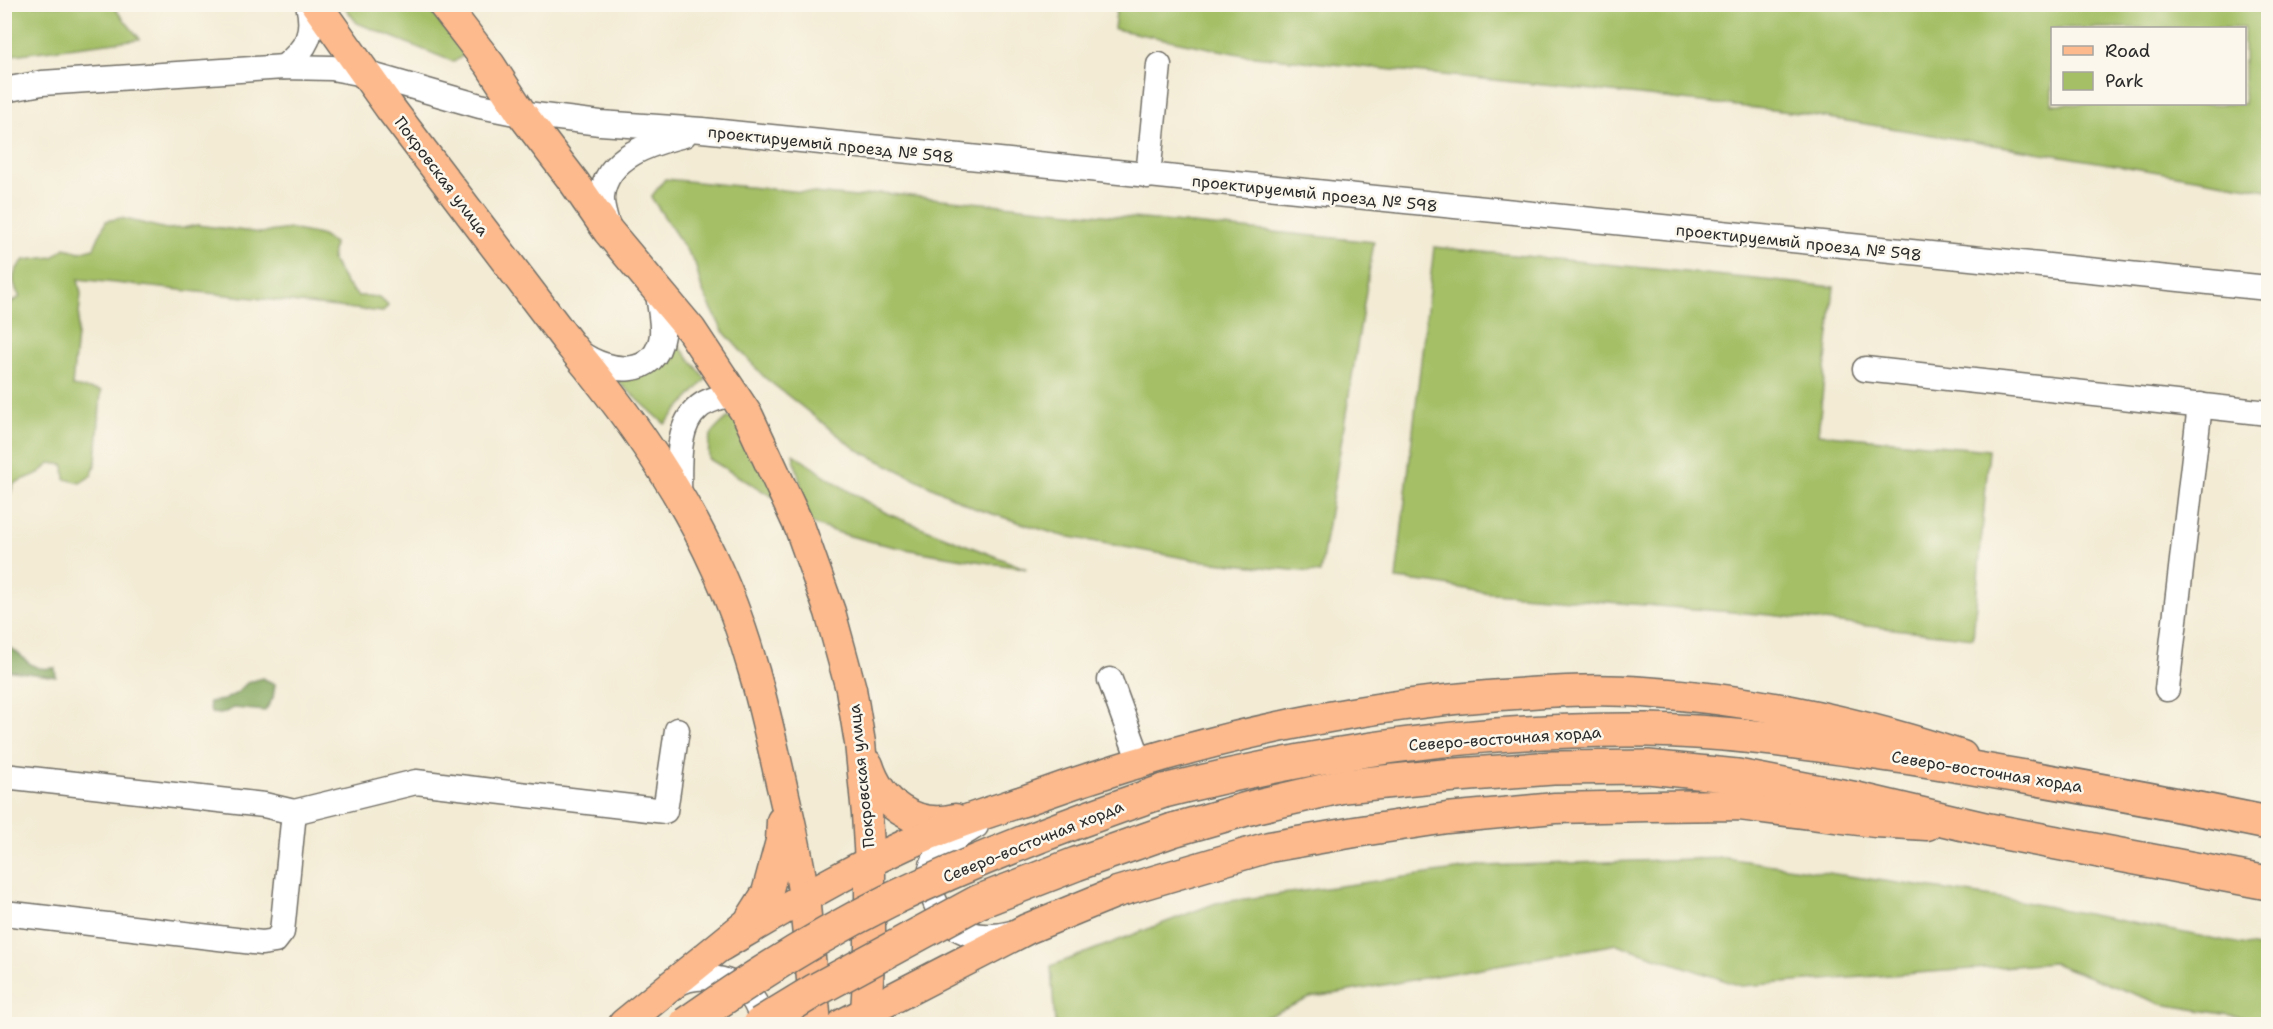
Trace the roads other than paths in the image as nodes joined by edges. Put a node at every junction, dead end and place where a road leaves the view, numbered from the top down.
1 (308, 4) edge
2 (316, 4) edge
3 (443, 4) edge
4 (1159, 65) dead end
5 (285, 67) junction
6 (366, 74) junction
7 (4, 90) edge
8 (522, 114) junction
9 (702, 130) junction
10 (1148, 176) junction
11 (608, 231) junction
12 (2268, 288) edge
13 (658, 292) junction
14 (571, 346) junction
15 (1865, 369) dead end
16 (741, 404) junction
17 (2200, 405) junction
18 (2268, 413) edge
19 (679, 494) junction
20 (1110, 680) dead end
21 (2167, 689) dead end
22 (677, 730) dead end
23 (860, 743) junction
24 (1140, 762) junction
25 (2018, 775) junction
26 (4, 776) edge
27 (784, 794) junction
28 (1006, 807) junction
29 (294, 812) junction
30 (2268, 823) edge
31 (1989, 830) junction
32 (870, 863) junction
33 (2268, 883) edge
34 (804, 898) junction
35 (4, 913) edge
36 (1027, 929) junction
37 (722, 946) junction
38 (635, 1015) edge
39 (858, 1020) edge
40 (686, 1024) edge
41 (762, 1024) edge
42 (816, 1024) edge

1 - 5 street
2 - 6 main road, Покровская улица
3 - 8 main road
4 - 10 street
5 - 6 street, проектируемый проезд № 598
5 - 7 street, проектируемый проезд № 598
6 - 8 street, проектируемый проезд № 598
6 - 14 main road, Покровская улица
8 - 9 street, проектируемый проезд № 598
8 - 11 main road
9 - 10 street, проектируемый проезд № 598
9 - 11 street
10 - 12 street, проектируемый проезд № 598
11 - 13 main road
13 - 14 street
13 - 16 main road, Покровская улица
14 - 19 main road, Покровская улица
15 - 17 street
16 - 19 street
16 - 23 main road, Покровская улица
17 - 18 street
17 - 21 street
19 - 27 main road
20 - 24 street
22 - 29 street
23 - 28 main road
23 - 32 main road, Покровская улица
24 - 25 main road
24 - 28 main road
25 - 30 highway, Северо-восточная хорда
25 - 40 highway, Северо-восточная хорда, bridge
26 - 29 street
27 - 34 main road
27 - 37 main road
28 - 32 main road
28 - 36 street
29 - 35 street
31 - 33 highway, Северо-восточная хорда
31 - 36 main road
31 - 41 highway, Северо-восточная хорда, bridge
32 - 34 main road
32 - 39 main road, Покровская улица
34 - 37 main road
34 - 42 main road
36 - 39 main road
37 - 38 main road
38 - 41 street

